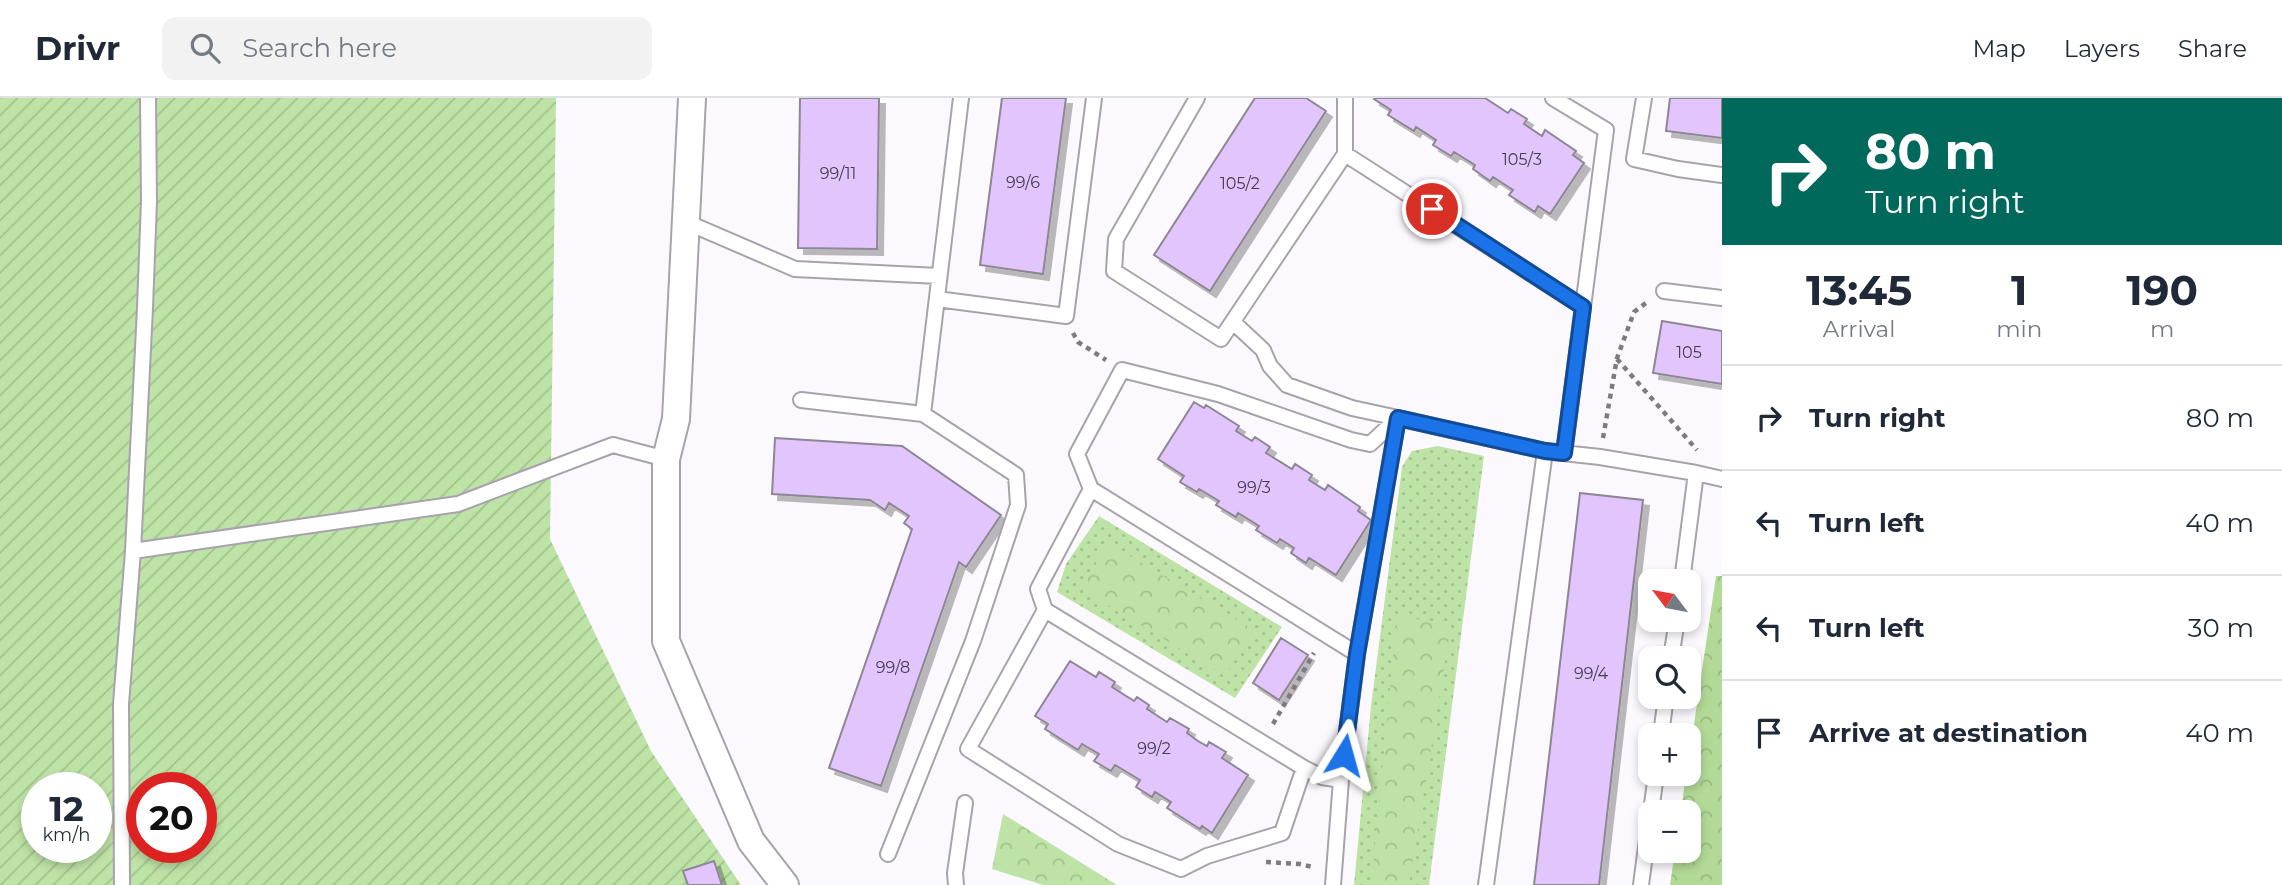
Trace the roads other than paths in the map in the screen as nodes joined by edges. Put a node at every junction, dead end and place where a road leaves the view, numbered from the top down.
1 (148, 98) edge
2 (692, 98) edge
3 (961, 98) edge
4 (1094, 98) edge
5 (1197, 98) edge
6 (1345, 98) edge
7 (1553, 98) edge
8 (1644, 98) edge
9 (1345, 154) junction
10 (1722, 175) edge
11 (686, 222) junction
12 (939, 276) junction
13 (1664, 290) road end
14 (1722, 298) edge
15 (937, 299) junction
16 (1583, 307) junction
17 (1233, 322) junction
18 (801, 400) dead end
19 (923, 414) junction
20 (1398, 418) junction
21 (1545, 451) junction
22 (1564, 453) junction
23 (666, 459) junction
24 (1696, 473) junction
25 (1722, 480) edge
26 (1091, 489) junction
27 (133, 551) junction
28 (1684, 569) edge
29 (1045, 610) junction
30 (1357, 654) junction
31 (1304, 768) junction
32 (1341, 780) junction
33 (965, 803) dead end
34 (888, 854) dead end
35 (1644, 863) edge
36 (1181, 869) junction
37 (1333, 879) edge
38 (122, 885) edge
39 (785, 885) edge
40 (956, 885) edge
41 (1179, 885) edge
42 (1486, 885) edge
43 (1641, 885) edge

1 - 27 lane
2 - 11 street
3 - 12 lane
4 - 15 lane
5 - 17 lane
6 - 9 lane
7 - 16 lane
8 - 10 lane
9 - 16 lane
9 - 17 lane
11 - 12 lane
11 - 23 street
12 - 15 lane
13 - 14 lane
15 - 19 lane
16 - 22 lane
17 - 20 lane
18 - 19 lane
19 - 34 lane
20 - 21 lane
20 - 26 lane
20 - 30 lane
21 - 22 lane
21 - 42 lane
22 - 24 lane
23 - 27 lane
23 - 39 street
24 - 25 lane
24 - 28 lane
26 - 29 lane
26 - 30 lane
27 - 38 lane
29 - 31 lane
29 - 36 lane
30 - 32 lane
31 - 32 lane
31 - 36 lane
32 - 37 lane
33 - 40 lane
35 - 43 lane
36 - 41 lane

